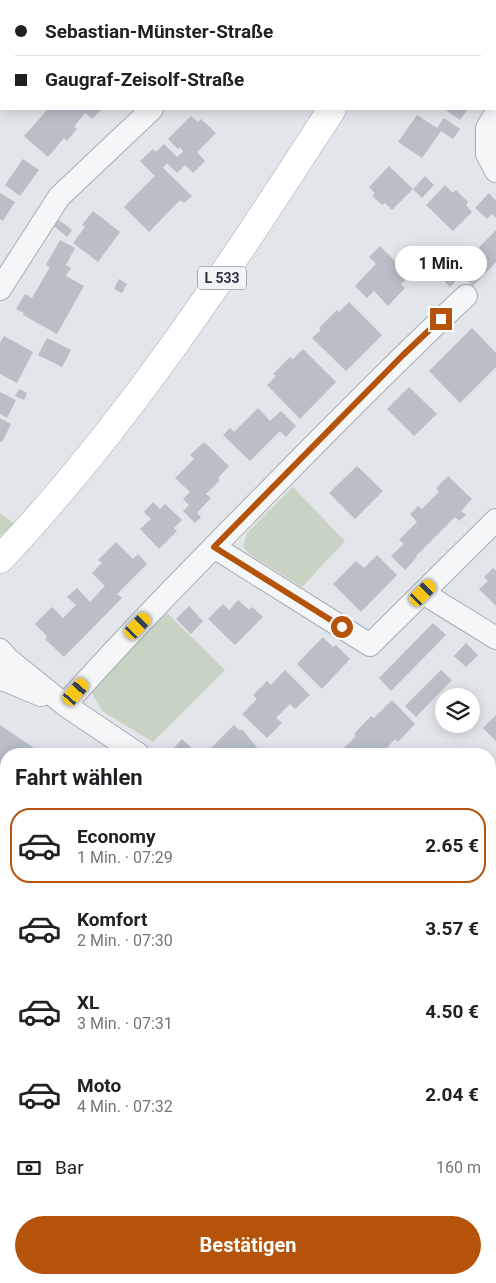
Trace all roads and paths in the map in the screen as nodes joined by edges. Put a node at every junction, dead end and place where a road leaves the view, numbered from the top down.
1 (151, 110) edge
2 (331, 110) edge
3 (496, 113) edge
4 (496, 171) edge
5 (0, 289) edge
6 (466, 296) dead end
7 (496, 520) edge
8 (214, 547) junction
9 (0, 560) edge
10 (423, 593) junction
11 (496, 638) edge
12 (0, 650) edge
13 (0, 678) edge
14 (65, 705) junction
15 (129, 748) edge

1 - 5 street
2 - 9 main road, L 533
3 - 4 street
6 - 8 street
7 - 10 street
8 - 10 street
8 - 14 street
10 - 11 street
12 - 14 street
13 - 14 street
14 - 15 street

